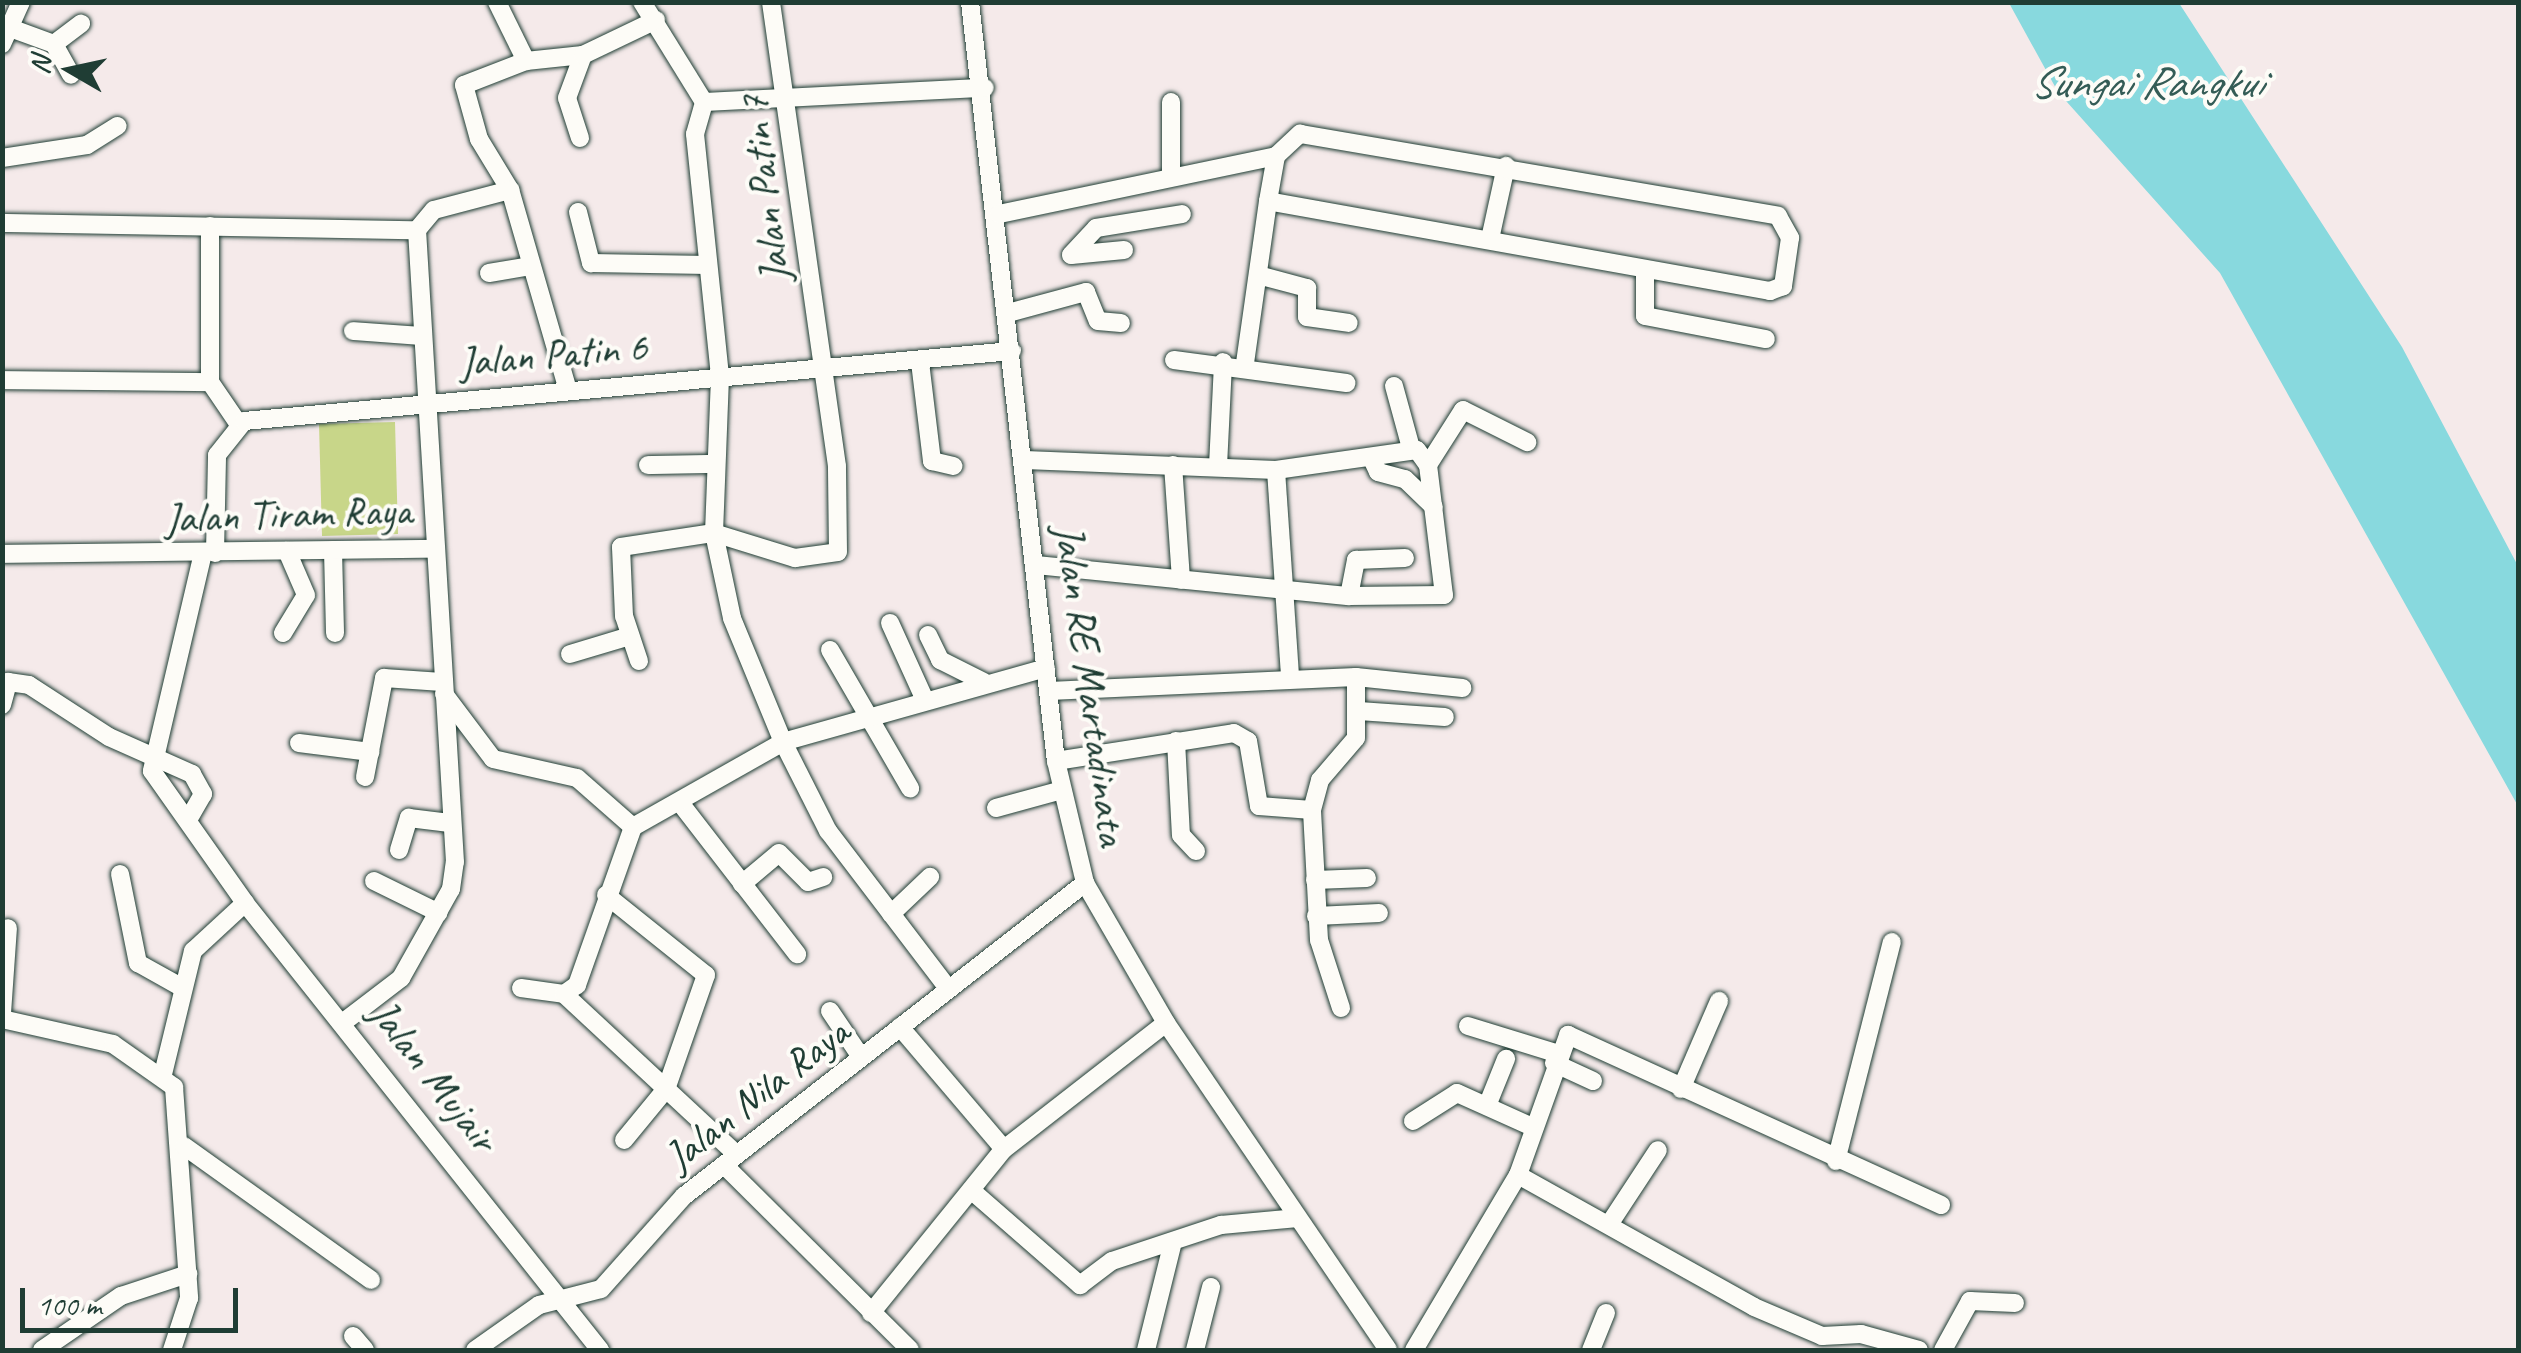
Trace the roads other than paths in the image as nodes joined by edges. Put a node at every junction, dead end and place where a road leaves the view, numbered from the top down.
1 (21, 2) edge
2 (497, 2) edge
3 (642, 2) edge
4 (771, 2) edge
5 (970, 2) edge
6 (656, 20) junction
7 (81, 24) dead end
8 (4, 33) edge
9 (54, 44) junction
10 (582, 54) junction
11 (526, 62) junction
12 (71, 76) dead end
13 (985, 88) junction
14 (792, 94) junction
15 (704, 102) junction
16 (1171, 102) dead end
17 (118, 126) dead end
18 (580, 138) dead end
19 (1276, 156) junction
20 (2, 158) edge
21 (1506, 166) junction
22 (1171, 174) junction
23 (1127, 187) junction
24 (510, 190) junction
25 (1268, 201) junction
26 (578, 212) dead end
27 (998, 214) junction
28 (1182, 214) dead end
29 (1136, 220) junction
30 (2, 222) edge
31 (210, 226) junction
32 (417, 230) junction
33 (1490, 240) junction
34 (1124, 250) dead end
35 (708, 265) junction
36 (530, 266) junction
37 (1646, 270) junction
38 (489, 273) dead end
39 (1258, 275) junction
40 (1008, 313) junction
41 (1121, 323) dead end
42 (1349, 323) dead end
43 (353, 332) dead end
44 (423, 336) junction
45 (1766, 339) dead end
46 (1012, 351) junction
47 (1174, 360) dead end
48 (920, 362) junction
49 (1223, 362) junction
50 (1246, 363) junction
51 (821, 370) junction
52 (720, 376) junction
53 (2, 380) edge
54 (210, 382) junction
55 (1346, 382) dead end
56 (566, 386) junction
57 (1394, 386) dead end
58 (426, 403) junction
59 (221, 406) junction
60 (238, 423) junction
61 (220, 441) junction
62 (1528, 442) dead end
63 (1411, 448) junction
64 (1372, 459) junction
65 (1025, 460) junction
66 (712, 464) junction
67 (648, 465) dead end
68 (1173, 465) junction
69 (953, 466) dead end
70 (1218, 466) junction
71 (1428, 466) junction
72 (1276, 470) junction
73 (1434, 507) junction
74 (714, 534) junction
75 (432, 549) junction
76 (333, 550) junction
77 (287, 551) junction
78 (209, 553) junction
79 (2, 554) edge
80 (1405, 558) dead end
81 (1036, 565) junction
82 (1181, 580) junction
83 (1287, 588) junction
84 (1349, 596) junction
85 (890, 622) dead end
86 (283, 633) dead end
87 (335, 633) dead end
88 (928, 635) dead end
89 (630, 636) junction
90 (830, 650) dead end
91 (570, 654) dead end
92 (639, 660) dead end
93 (1046, 668) junction
94 (1356, 677) junction
95 (1290, 678) junction
96 (984, 682) junction
97 (442, 688) junction
98 (1462, 688) dead end
99 (1049, 691) junction
100 (924, 698) junction
101 (2, 705) edge
102 (1359, 711) junction
103 (872, 714) junction
104 (1445, 718) dead end
105 (783, 742) junction
106 (1176, 742) junction
107 (299, 743) dead end
108 (370, 752) junction
109 (149, 756) junction
110 (1056, 761) junction
111 (365, 777) dead end
112 (910, 788) dead end
113 (1062, 790) junction
114 (682, 804) junction
115 (996, 808) dead end
116 (1312, 810) junction
117 (189, 818) junction
118 (450, 823) junction
119 (633, 827) junction
120 (398, 850) dead end
121 (1196, 850) dead end
122 (120, 874) dead end
123 (823, 877) dead end
124 (930, 877) dead end
125 (1367, 878) dead end
126 (1315, 880) junction
127 (374, 881) dead end
128 (1084, 883) junction
129 (742, 884) junction
130 (606, 895) junction
131 (245, 903) junction
132 (438, 913) junction
133 (1379, 913) dead end
134 (891, 914) junction
135 (1316, 916) junction
136 (8, 928) dead end
137 (1892, 942) dead end
138 (797, 954) dead end
139 (947, 987) junction
140 (182, 988) junction
141 (520, 988) dead end
142 (564, 994) junction
143 (1719, 1001) dead end
144 (1341, 1008) dead end
145 (830, 1011) dead end
146 (2, 1016) edge
147 (344, 1021) junction
148 (1166, 1023) junction
149 (1468, 1026) dead end
150 (900, 1027) junction
151 (862, 1057) junction
152 (1555, 1058) junction
153 (1506, 1059) dead end
154 (163, 1074) junction
155 (1593, 1081) dead end
156 (666, 1089) junction
157 (1681, 1089) junction
158 (1487, 1106) junction
159 (1414, 1121) dead end
160 (1530, 1126) junction
161 (624, 1140) dead end
162 (184, 1146) junction
163 (1004, 1149) junction
164 (1658, 1150) dead end
165 (730, 1160) junction
166 (1836, 1161) junction
167 (1518, 1175) junction
168 (971, 1190) junction
169 (1941, 1205) dead end
170 (1610, 1223) junction
171 (1302, 1224) junction
172 (1171, 1252) junction
173 (188, 1274) junction
174 (370, 1280) dead end
175 (1211, 1287) dead end
176 (559, 1299) junction
177 (2015, 1303) dead end
178 (871, 1313) junction
179 (1606, 1313) dead end
180 (1842, 1344) edge
181 (42, 1350) edge
182 (172, 1350) edge
183 (475, 1350) edge
184 (600, 1350) edge
185 (910, 1350) edge
186 (1146, 1350) edge
187 (1195, 1350) edge
188 (1388, 1350) edge
189 (1414, 1350) edge
190 (1591, 1350) edge
191 (1919, 1350) edge
192 (1942, 1350) edge

1 - 8 street
2 - 11 street
3 - 6 street
4 - 14 street, Jalan Patin 7
5 - 13 street, Jalan RE Martadinata
6 - 10 street
6 - 15 street
7 - 9 street
8 - 9 street
9 - 12 street
10 - 11 street
10 - 18 street
11 - 24 street
13 - 14 street
13 - 27 street, Jalan RE Martadinata
14 - 15 street
14 - 51 street, Jalan Patin 7
15 - 35 street
16 - 22 street
17 - 20 street
19 - 21 street
19 - 22 street
19 - 25 street
21 - 33 street
21 - 37 street
22 - 23 street
23 - 27 street
23 - 29 street
24 - 32 street
24 - 36 street
25 - 33 street
25 - 39 street
26 - 35 street
27 - 40 street, Jalan RE Martadinata
28 - 29 street
29 - 34 street
30 - 31 street
31 - 32 street
31 - 54 street
32 - 44 street, Jalan Tiram Raya
33 - 37 street
35 - 52 street
36 - 38 street
36 - 56 street
37 - 45 street
39 - 42 street
39 - 50 street
40 - 41 street
40 - 46 street, Jalan RE Martadinata
43 - 44 street
44 - 58 street, Jalan Tiram Raya
46 - 48 street, Jalan Patin 6
46 - 65 street, Jalan RE Martadinata
47 - 49 street
48 - 51 street, Jalan Patin 6
48 - 69 street
49 - 50 street
49 - 70 street
50 - 55 street
51 - 52 street, Jalan Patin 6
51 - 74 street, Jalan Patin 7
52 - 56 street, Jalan Patin 6
52 - 66 street
53 - 54 street
54 - 59 street
56 - 58 street, Jalan Patin 6
57 - 63 street
58 - 60 street, Jalan Patin 6
58 - 75 street, Jalan Tiram Raya
59 - 60 street
59 - 61 street
60 - 61 street
61 - 78 street
62 - 71 street
63 - 64 street
63 - 71 street
64 - 72 street
64 - 73 street
65 - 68 street
65 - 81 street, Jalan RE Martadinata
66 - 67 street
66 - 74 street
68 - 70 street
68 - 82 street
70 - 72 street
71 - 73 street
72 - 83 street
73 - 84 street
74 - 89 street
74 - 105 street
75 - 76 street, Jalan Tiram Raya
75 - 97 street
76 - 77 street, Jalan Tiram Raya
76 - 87 street
77 - 78 street, Jalan Tiram Raya
77 - 86 street
78 - 79 street, Jalan Tiram Raya
78 - 109 street
80 - 84 street
81 - 82 street
81 - 93 street, Jalan RE Martadinata
82 - 83 street
83 - 84 street
83 - 95 street
85 - 100 street
88 - 96 street
89 - 91 street
89 - 92 street
90 - 103 street
93 - 96 street
93 - 99 street, Jalan RE Martadinata
94 - 95 street
94 - 98 street
94 - 102 street
95 - 99 street
96 - 100 street
97 - 108 street
97 - 118 street
97 - 119 street
99 - 110 street, Jalan RE Martadinata
100 - 103 street
101 - 109 street
102 - 104 street
102 - 116 street
103 - 105 street
103 - 112 street
105 - 114 street
105 - 134 street
106 - 110 street
106 - 116 street
106 - 121 street
107 - 108 street
108 - 111 street
109 - 117 street, Jalan Mujair
109 - 117 street
110 - 113 street, Jalan RE Martadinata
113 - 115 street
113 - 128 street, Jalan RE Martadinata
114 - 119 street
114 - 129 street
116 - 126 street
117 - 131 street, Jalan Mujair
118 - 120 street
118 - 132 street
119 - 130 street
122 - 140 street
123 - 129 street
124 - 134 street
125 - 126 street
126 - 135 street
127 - 132 street
128 - 139 street, Jalan Nila Raya
128 - 148 street, Jalan RE Martadinata
129 - 138 street
130 - 142 street
130 - 156 street
131 - 140 street
131 - 147 street, Jalan Mujair
132 - 147 street
133 - 135 street
134 - 139 street
135 - 144 street
136 - 146 street
137 - 166 street
139 - 150 street, Jalan Nila Raya
140 - 154 street
141 - 142 street
142 - 156 street
143 - 157 street
145 - 151 street
146 - 154 street
147 - 176 street, Jalan Mujair
148 - 163 street
148 - 171 street, Jalan RE Martadinata
149 - 152 street
150 - 151 street, Jalan Nila Raya
150 - 163 street
151 - 165 street, Jalan Nila Raya
152 - 155 street
152 - 157 street
152 - 160 street
153 - 158 street
154 - 162 street
156 - 161 street
156 - 165 street
157 - 166 street
158 - 159 street
158 - 160 street
160 - 167 street
162 - 173 street
162 - 174 street
163 - 168 street
164 - 170 street
165 - 176 street, Jalan Nila Raya
165 - 178 street
166 - 169 street
167 - 170 street
167 - 189 street
168 - 172 street
168 - 178 street
170 - 180 street
171 - 172 street
171 - 188 street, Jalan RE Martadinata
172 - 186 street
173 - 181 street
173 - 182 street
175 - 187 street
176 - 183 street, Jalan Nila Raya
176 - 184 street, Jalan Mujair
177 - 192 street
178 - 185 street
179 - 190 street
180 - 191 street

